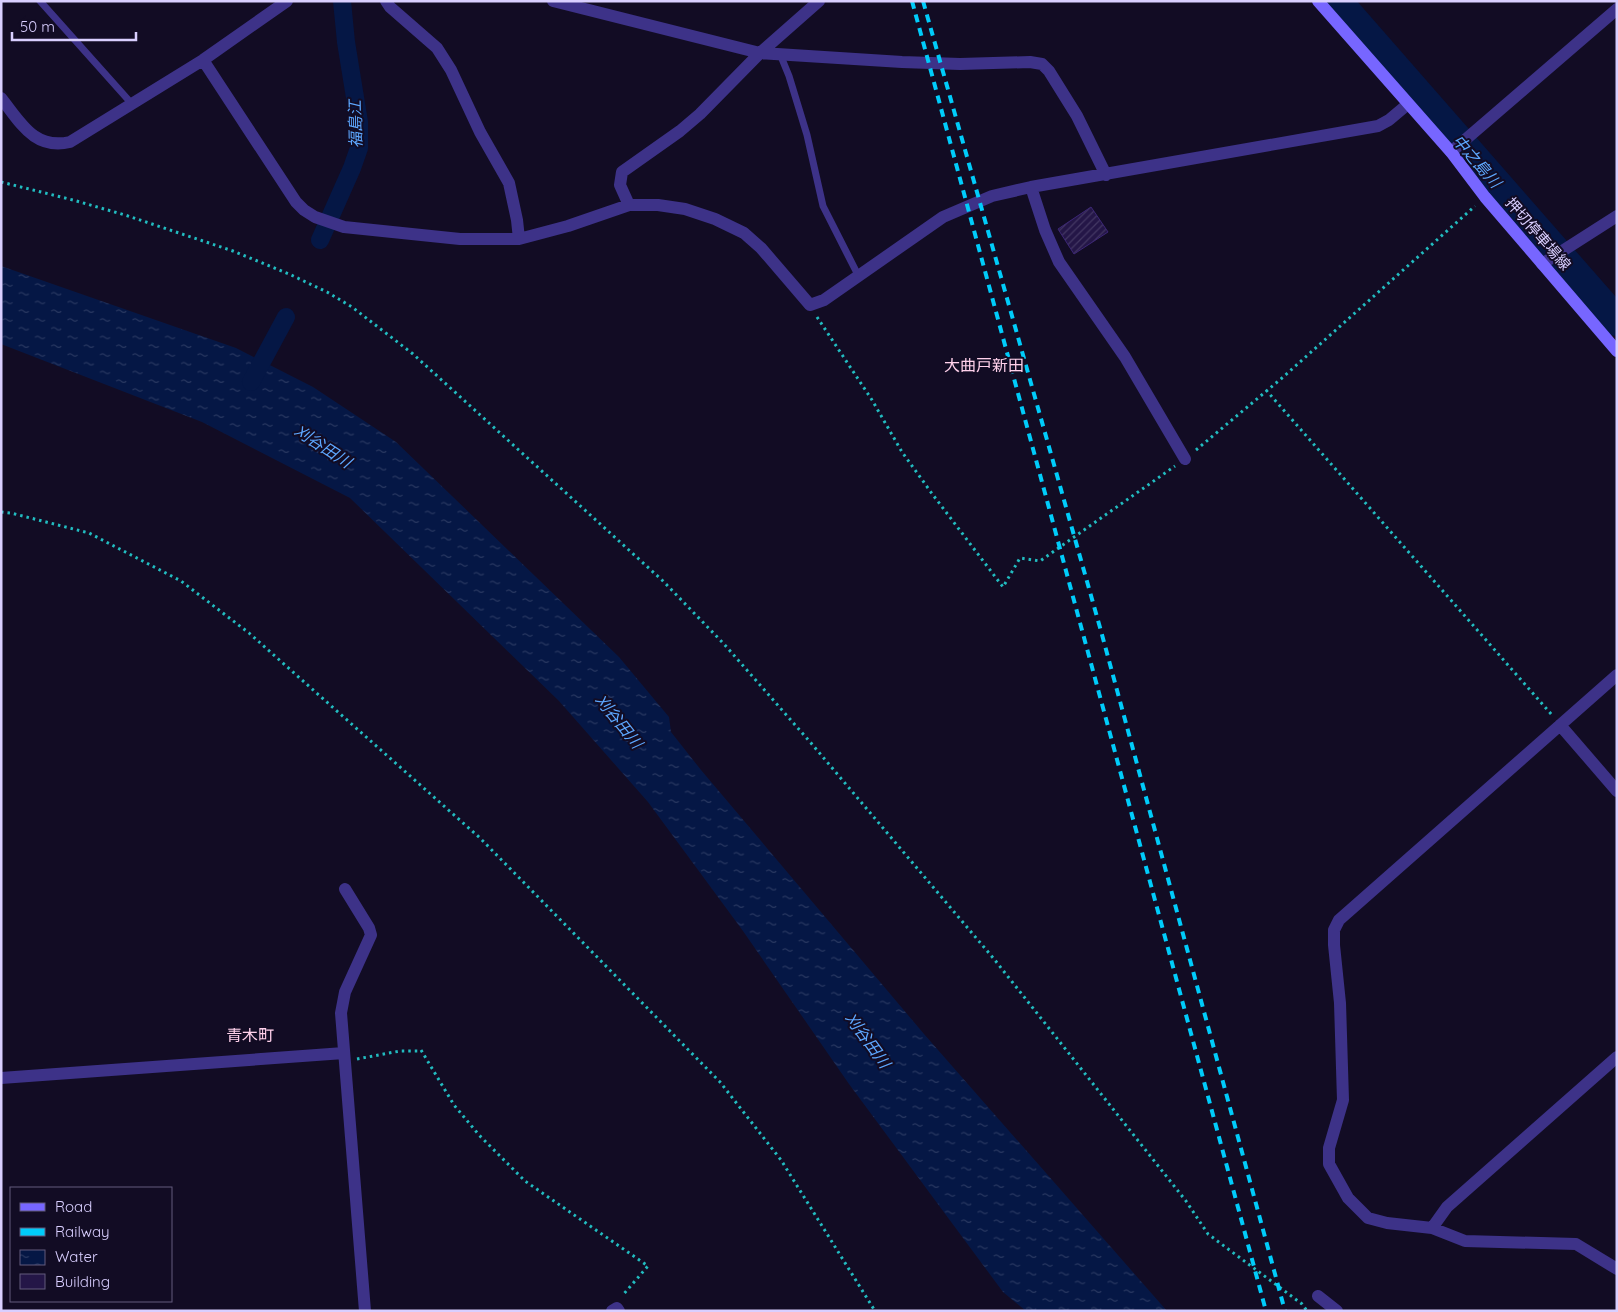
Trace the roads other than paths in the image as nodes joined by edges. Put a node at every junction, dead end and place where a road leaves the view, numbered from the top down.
1 (40, 1) edge
2 (287, 1) edge
3 (386, 1) edge
4 (553, 1) edge
5 (819, 1) edge
6 (1318, 1) edge
7 (1615, 14) edge
8 (760, 53) junction
9 (780, 54) junction
10 (203, 60) junction
11 (1, 98) edge
12 (132, 104) junction
13 (1408, 104) junction
14 (1451, 152) junction
15 (1106, 175) junction
16 (1031, 187) junction
17 (629, 205) junction
18 (1617, 216) edge
19 (519, 238) junction
20 (1542, 264) junction
21 (858, 276) junction
22 (1617, 351) edge
23 (1186, 459) road end
24 (1617, 675) edge
25 (1560, 725) junction
26 (1617, 791) edge
27 (345, 889) dead end
28 (344, 1053) junction
29 (1617, 1057) edge
30 (1, 1078) edge
31 (1432, 1228) junction
32 (1617, 1269) edge
33 (1318, 1296) dead end
34 (620, 1304) edge
35 (364, 1311) edge
36 (612, 1311) edge
37 (1337, 1311) edge

1 - 12 lane
2 - 10 street
3 - 19 street
4 - 8 street
5 - 8 street
6 - 13 main road, 押切停車場線
7 - 14 street
8 - 9 street
8 - 17 street
9 - 15 street
9 - 21 lane
10 - 12 street
10 - 19 street
11 - 12 street
13 - 14 main road, 押切停車場線
13 - 15 street
14 - 20 main road, 押切停車場線
15 - 16 street
16 - 21 street
16 - 23 street
17 - 19 street
17 - 21 street
18 - 20 street
20 - 22 main road, 押切停車場線
24 - 25 street
25 - 26 street
25 - 31 street
27 - 28 street
28 - 30 street
28 - 35 street
29 - 31 street
31 - 32 street
33 - 37 street
34 - 36 street

